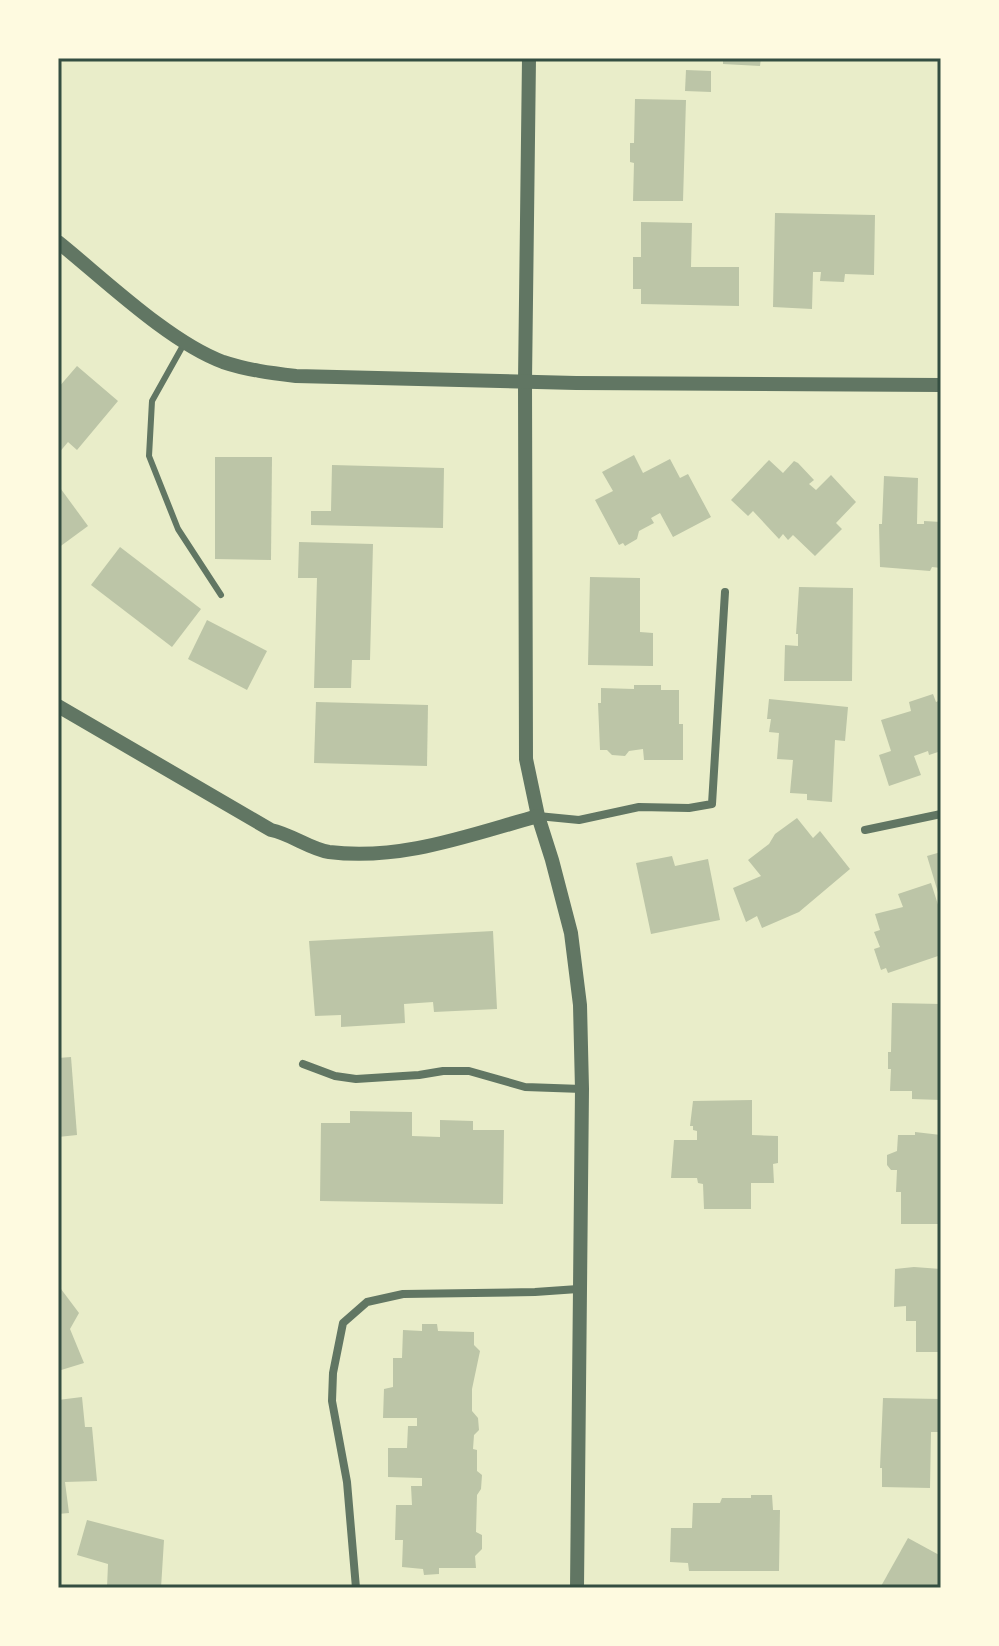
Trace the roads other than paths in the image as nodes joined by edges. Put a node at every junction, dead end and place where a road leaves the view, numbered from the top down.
1 (529, 58) edge
2 (58, 242) edge
3 (185, 342) junction
4 (525, 381) junction
5 (941, 385) edge
6 (725, 592) dead end
7 (221, 595) dead end
8 (58, 706) edge
9 (941, 814) edge
10 (538, 816) junction
11 (865, 830) dead end
12 (303, 1064) dead end
13 (582, 1089) junction
14 (578, 1289) junction
15 (356, 1588) edge
16 (577, 1588) edge

1 - 4 street
2 - 3 street
3 - 4 street
3 - 7 lane
4 - 5 street
4 - 10 street
6 - 10 street
8 - 10 street
9 - 11 street
10 - 13 street
12 - 13 street
13 - 14 street
14 - 15 street
14 - 16 street

